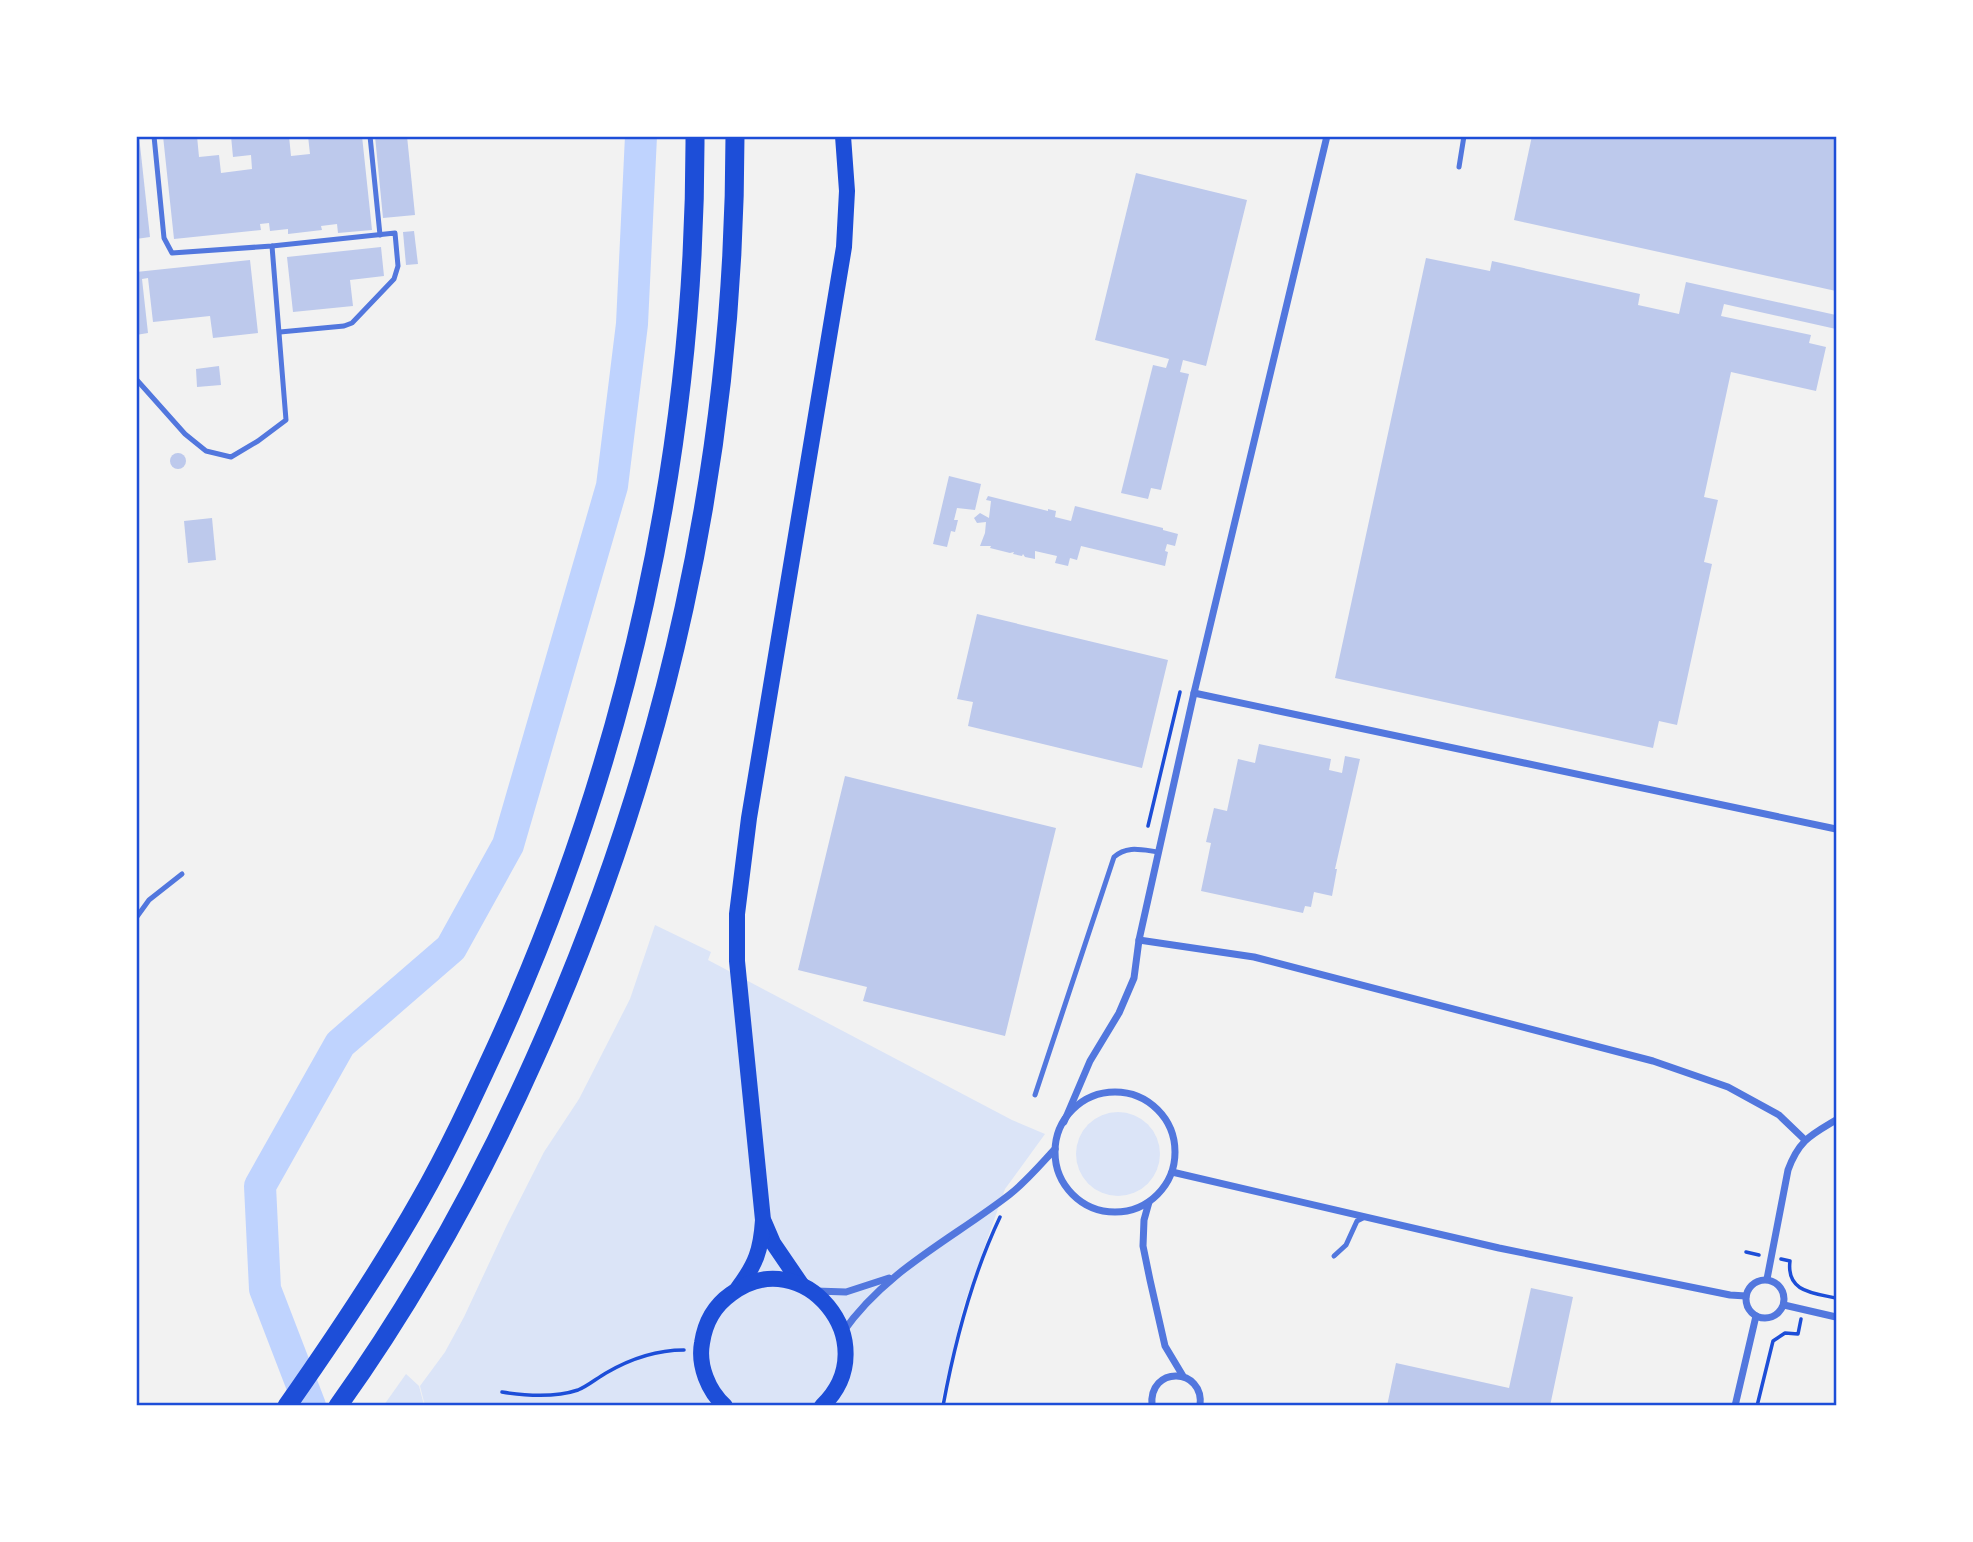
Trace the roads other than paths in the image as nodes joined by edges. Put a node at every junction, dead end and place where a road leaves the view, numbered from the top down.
1 (154, 136) edge
2 (370, 136) edge
3 (695, 136) edge
4 (735, 136) edge
5 (843, 136) edge
6 (1328, 136) edge
7 (1464, 136) edge
8 (1459, 167) dead end
9 (380, 235) junction
10 (272, 246) junction
11 (280, 332) junction
12 (136, 379) edge
13 (1194, 692) junction
14 (1836, 830) edge
15 (1159, 852) junction
16 (182, 874) dead end
17 (136, 918) edge
18 (1139, 940) junction
19 (1035, 1095) dead end
20 (1836, 1120) edge
21 (1063, 1122) junction
22 (1804, 1139) junction
23 (1055, 1149) junction
24 (1172, 1172) junction
25 (1149, 1202) junction
26 (1366, 1217) junction
27 (763, 1220) junction
28 (1334, 1256) dead end
29 (893, 1277) junction
30 (1767, 1279) junction
31 (738, 1288) junction
32 (807, 1288) junction
33 (1746, 1296) junction
34 (1784, 1306) junction
35 (1756, 1316) junction
36 (1836, 1317) edge
37 (843, 1332) junction
38 (1183, 1376) junction
39 (287, 1405) edge
40 (338, 1405) edge
41 (725, 1405) edge
42 (822, 1405) edge
43 (1152, 1405) edge
44 (1200, 1405) edge
45 (1735, 1405) edge

1 - 10 lane
2 - 9 lane
3 - 39 highway
4 - 40 highway
5 - 27 main road
6 - 13 street
7 - 8 lane
9 - 10 lane
9 - 11 lane
10 - 11 lane
11 - 12 lane
13 - 14 street
13 - 15 street
15 - 18 street
15 - 19 lane
16 - 17 lane
18 - 21 street
18 - 22 street
20 - 22 street
21 - 23 street
21 - 24 street
22 - 30 street
23 - 25 street
23 - 29 street
24 - 25 street
24 - 26 street
25 - 38 street
26 - 28 lane
26 - 33 street
27 - 31 main road
27 - 32 main road
29 - 32 street
29 - 37 street
30 - 33 street
30 - 34 street
31 - 32 main road
31 - 41 main road
32 - 37 main road
33 - 35 street
34 - 35 street
34 - 36 street
35 - 45 street
37 - 42 main road
38 - 43 street
38 - 44 street

